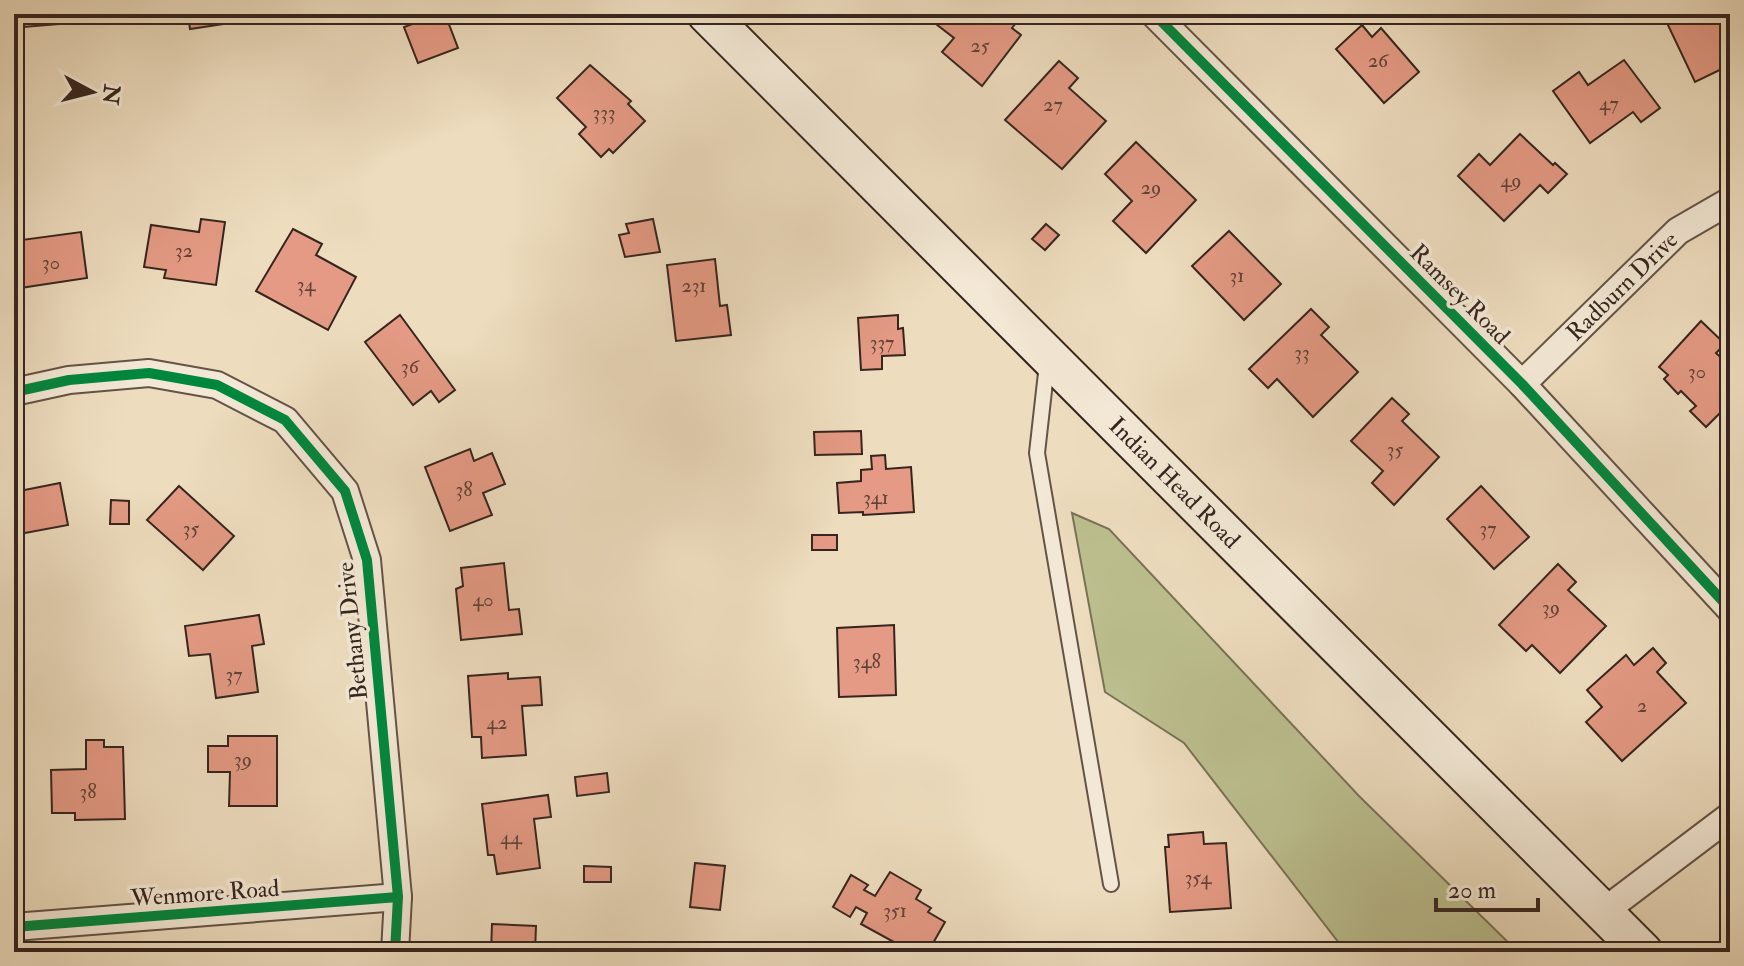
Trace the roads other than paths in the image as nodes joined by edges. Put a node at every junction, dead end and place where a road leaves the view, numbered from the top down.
1 (707, 14) edge
2 (1154, 14) edge
3 (1730, 201) edge
4 (1048, 356) junction
5 (1522, 384) junction
6 (14, 392) edge
7 (1730, 609) edge
8 (1730, 816) edge
9 (1111, 884) dead end
10 (398, 897) junction
11 (1603, 912) junction
12 (14, 927) edge
13 (395, 952) edge
14 (1643, 952) edge

1 - 4 main road, Indian Head Road
2 - 5 street, Ramsey Road
3 - 5 street, Radburn Drive
4 - 9 lane
4 - 11 main road, Indian Head Road
5 - 7 street, Ramsey Road
6 - 10 street, Bethany Drive
8 - 11 street
10 - 12 street, Wenmore Road
10 - 13 street, Bethany Drive
11 - 14 main road, Indian Head Road

